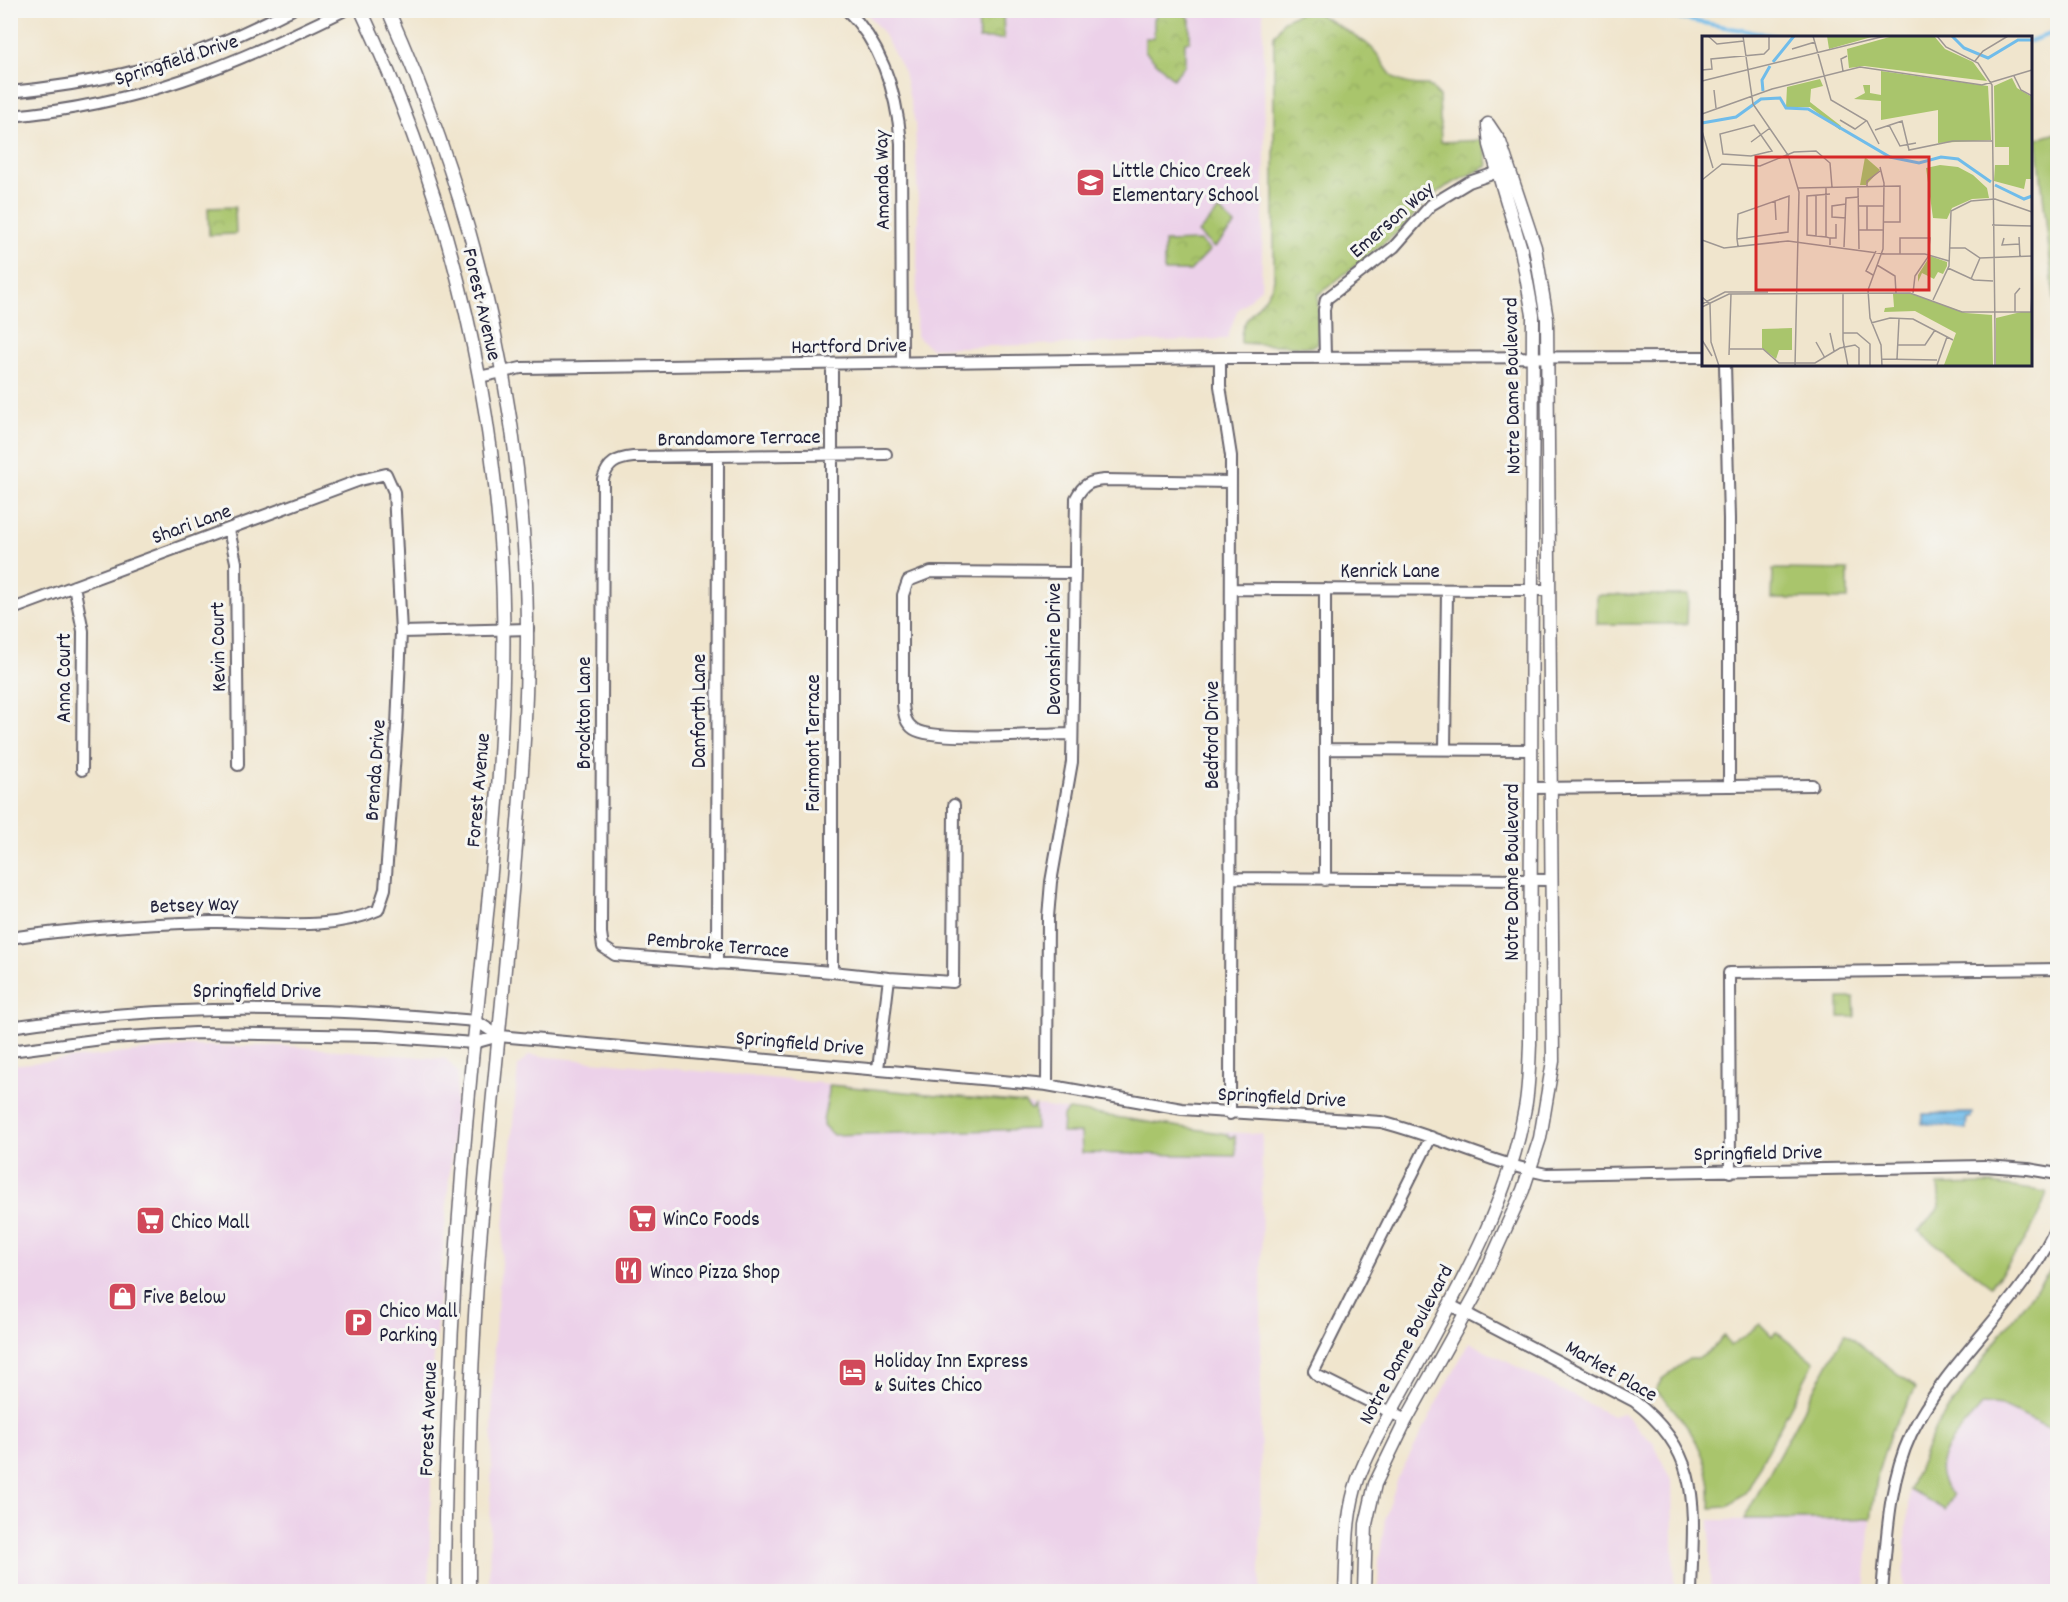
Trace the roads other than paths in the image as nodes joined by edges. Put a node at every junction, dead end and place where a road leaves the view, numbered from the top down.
1 (291, 10) edge
2 (345, 10) edge
3 (360, 10) edge
4 (388, 10) edge
5 (848, 10) edge
6 (10, 93) edge
7 (10, 116) edge
8 (1503, 171) junction
9 (1532, 357) junction
10 (1548, 357) junction
11 (1702, 357) edge
12 (1220, 358) junction
13 (1325, 358) junction
14 (902, 363) junction
15 (832, 364) junction
16 (1725, 366) edge
17 (503, 372) junction
18 (479, 377) junction
19 (886, 454) dead end
20 (831, 455) junction
21 (717, 458) junction
22 (386, 474) joint
23 (603, 479) joint
24 (1231, 482) junction
25 (229, 530) junction
26 (1074, 573) junction
27 (74, 586) junction
28 (1231, 589) junction
29 (1325, 589) junction
30 (1448, 590) junction
31 (1531, 590) junction
32 (1548, 590) junction
33 (10, 610) edge
34 (528, 629) junction
35 (504, 630) junction
36 (400, 632) junction
37 (1072, 734) junction
38 (1325, 749) junction
39 (1445, 749) junction
40 (1531, 750) junction
41 (238, 765) dead end
42 (82, 770) dead end
43 (1812, 785) dead end
44 (1729, 786) junction
45 (1531, 788) junction
46 (1550, 788) junction
47 (954, 805) dead end
48 (1231, 878) junction
49 (1325, 880) junction
50 (1530, 880) junction
51 (1551, 880) junction
52 (378, 910) joint
53 (10, 938) edge
54 (603, 947) joint
55 (717, 964) junction
56 (2058, 969) edge
57 (832, 972) junction
58 (889, 978) junction
59 (476, 1021) junction
60 (10, 1026) edge
61 (499, 1036) junction
62 (474, 1043) junction
63 (10, 1051) edge
64 (878, 1069) junction
65 (1047, 1085) junction
66 (1230, 1114) junction
67 (1431, 1137) junction
68 (1510, 1166) junction
69 (1529, 1171) junction
70 (1730, 1172) junction
71 (2058, 1174) edge
72 (2058, 1223) edge
73 (1450, 1305) junction
74 (1466, 1313) junction
75 (1392, 1413) junction
76 (1406, 1420) junction
77 (444, 1592) edge
78 (469, 1592) edge
79 (1345, 1592) edge
80 (1364, 1592) edge
81 (1691, 1592) edge
82 (1882, 1592) edge

1 - 6 street, Springfield Drive
2 - 7 street, Springfield Drive
3 - 18 street, Forest Avenue
4 - 17 street, Forest Avenue
5 - 14 street, Amanda Way
8 - 9 street, Notre Dame Boulevard
8 - 10 street, Notre Dame Boulevard
8 - 13 street, Emerson Way
9 - 10 street, Hartford Drive
9 - 13 street, Hartford Drive
9 - 31 street, Notre Dame Boulevard
10 - 11 street, Hartford Drive
10 - 32 street, Notre Dame Boulevard
12 - 13 street, Hartford Drive
12 - 14 street, Hartford Drive
12 - 24 street, Bedford Drive
14 - 15 street, Hartford Drive
15 - 17 street, Hartford Drive
15 - 20 street, Fairmont Terrace
16 - 44 street
17 - 18 street, Hartford Drive
17 - 34 street, Forest Avenue
18 - 35 street, Forest Avenue
19 - 20 street, Brandamore Terrace
20 - 21 street, Brandamore Terrace
20 - 57 street, Fairmont Terrace
21 - 23 street, Brandamore Terrace
21 - 55 street, Danforth Lane
22 - 25 street, Shari Lane
22 - 36 street, Brenda Drive
23 - 54 street, Brockton Lane
24 - 26 street
24 - 28 street, Bedford Drive
25 - 27 street, Shari Lane
25 - 41 street, Kevin Court
26 - 37 street, Devonshire Drive
26 - 37 street, Devonshire Drive
27 - 33 street, Shari Lane
27 - 42 street, Anna Court
28 - 29 street, Kenrick Lane
28 - 48 street, Bedford Drive
29 - 30 street, Kenrick Lane
29 - 38 street
30 - 31 street, Kenrick Lane
30 - 39 street
31 - 32 street, Kenrick Lane
31 - 40 street, Notre Dame Boulevard
32 - 46 street, Notre Dame Boulevard
34 - 35 street
34 - 61 street, Forest Avenue
35 - 36 street
35 - 59 street, Forest Avenue
36 - 52 street, Brenda Drive
37 - 65 street, Devonshire Drive
38 - 39 street
38 - 49 street
39 - 40 street
40 - 45 street, Notre Dame Boulevard
43 - 44 street
44 - 46 street
45 - 46 street
45 - 50 street, Notre Dame Boulevard
46 - 51 street, Notre Dame Boulevard
47 - 58 street
48 - 49 street
48 - 66 street, Bedford Drive
49 - 50 street
50 - 51 street
50 - 68 street, Notre Dame Boulevard
51 - 69 street, Notre Dame Boulevard
52 - 53 street, Betsey Way
54 - 55 street, Pembroke Terrace
55 - 57 street, Pembroke Terrace
56 - 70 street
57 - 58 street
58 - 64 street
59 - 60 street, Springfield Drive
59 - 61 street, Springfield Drive
59 - 62 street, Forest Avenue
61 - 62 street, Springfield Drive
61 - 64 street, Springfield Drive
61 - 78 street, Forest Avenue
62 - 63 street, Springfield Drive
62 - 77 street, Forest Avenue
64 - 65 street, Springfield Drive
65 - 66 street, Springfield Drive
66 - 67 street, Springfield Drive
67 - 68 street, Springfield Drive
67 - 75 street
68 - 69 street, Springfield Drive
68 - 73 street, Notre Dame Boulevard
69 - 70 street, Springfield Drive
69 - 74 street, Notre Dame Boulevard
70 - 71 street, Springfield Drive
72 - 82 street
73 - 74 street, Market Place
73 - 75 street, Notre Dame Boulevard
74 - 76 street, Notre Dame Boulevard
74 - 81 street, Market Place
75 - 76 street
75 - 79 street, Notre Dame Boulevard
76 - 80 street, Notre Dame Boulevard

